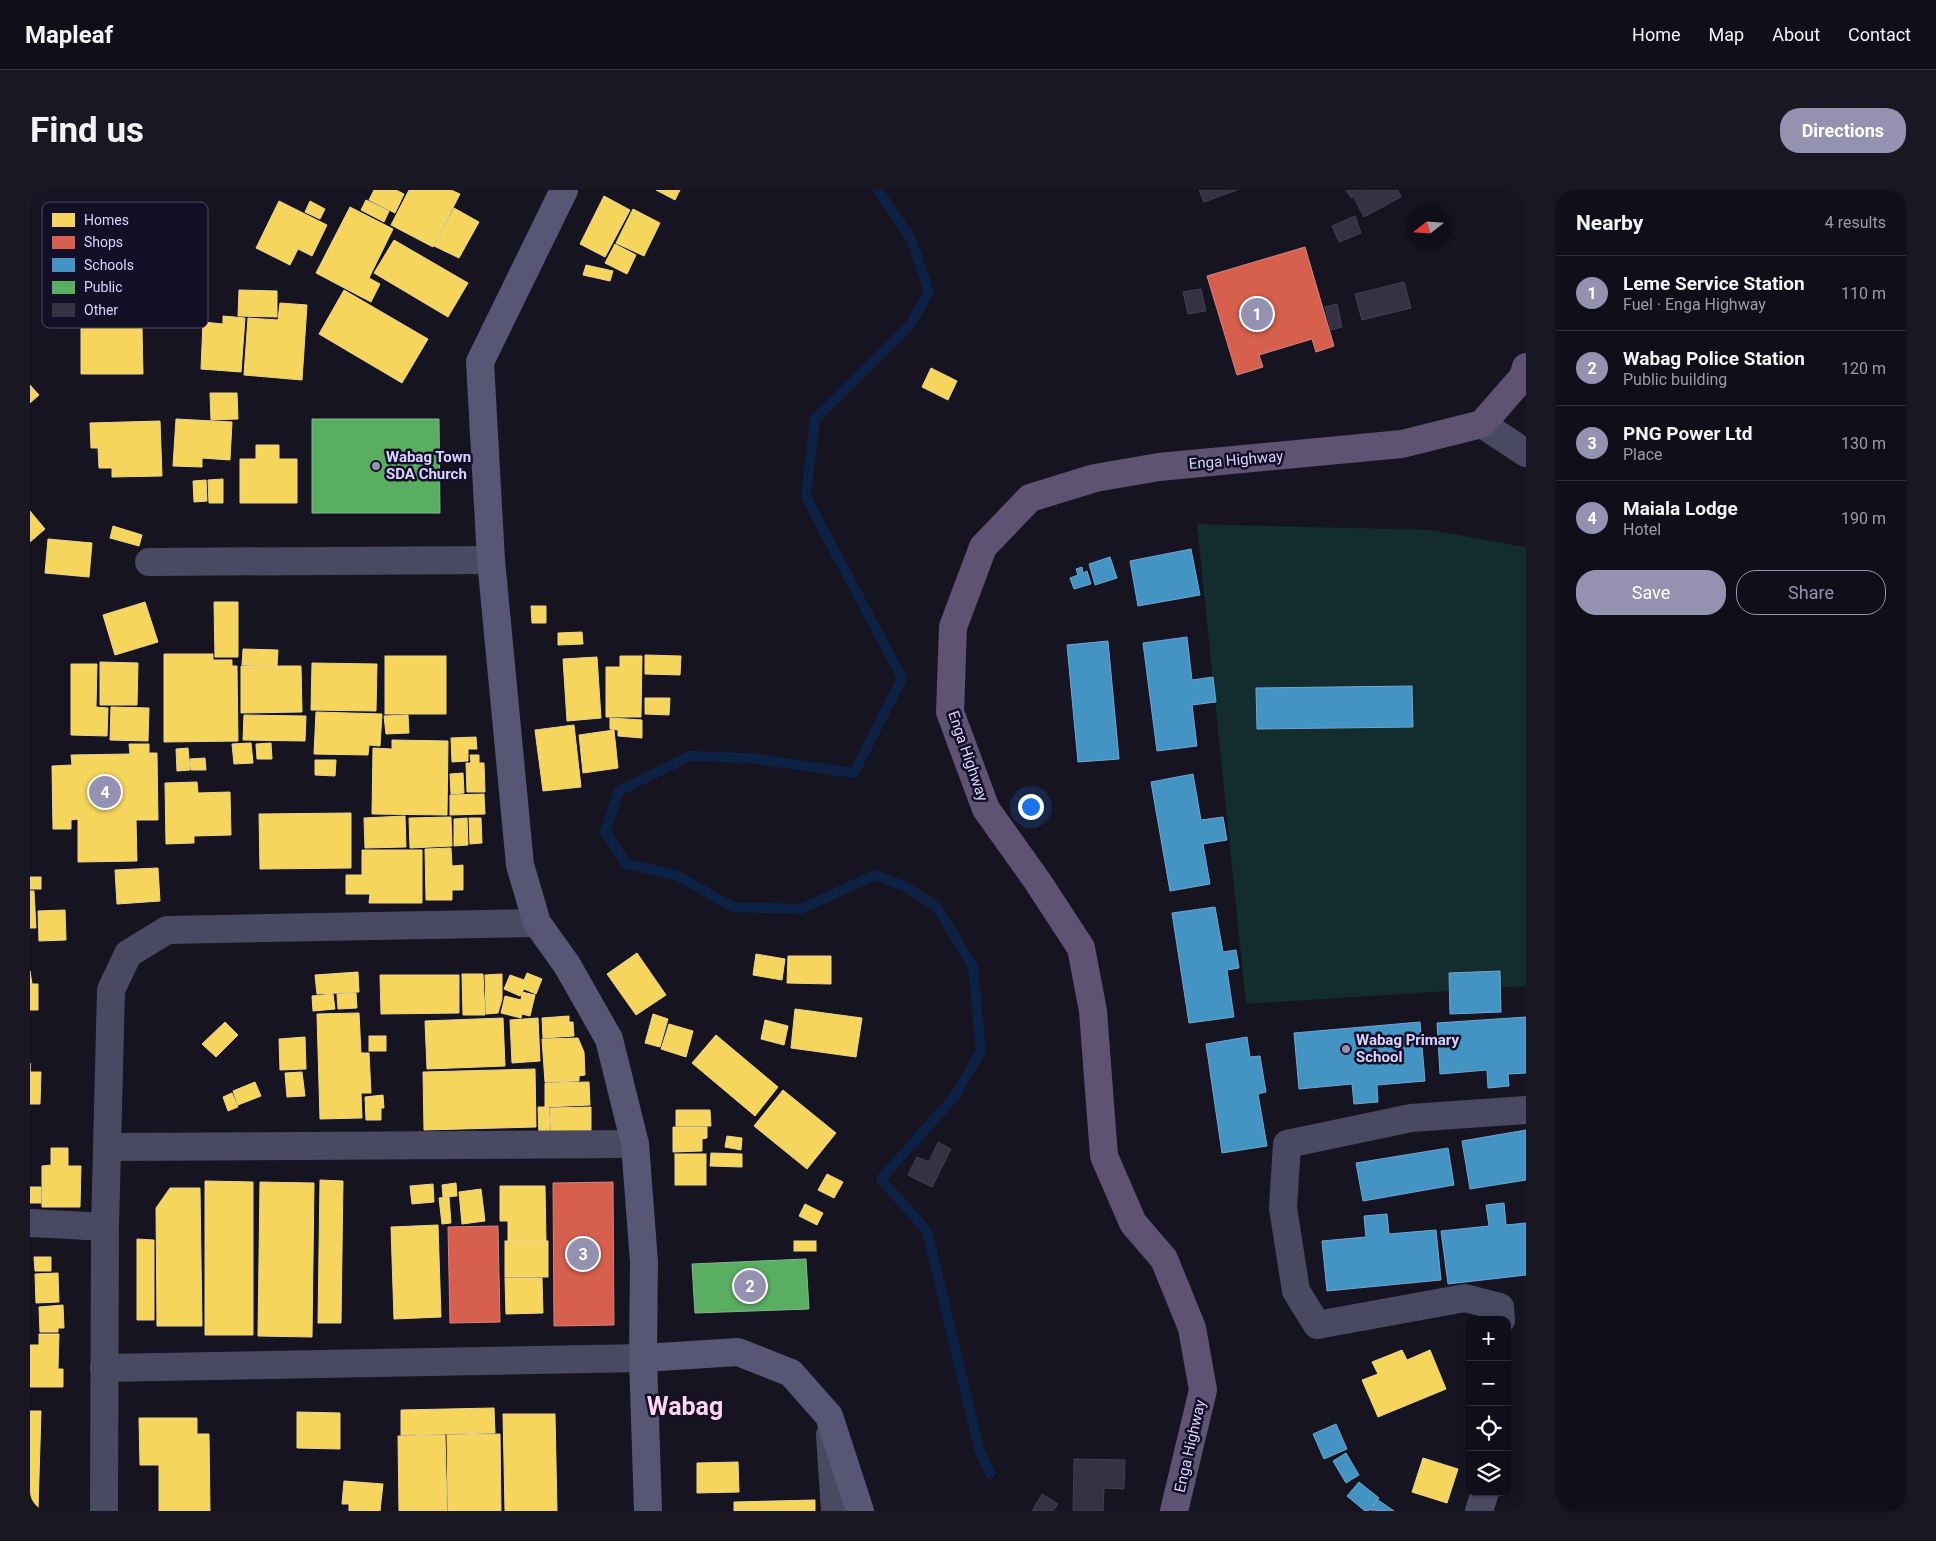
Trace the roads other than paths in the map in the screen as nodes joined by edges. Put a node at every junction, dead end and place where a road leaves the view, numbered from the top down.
1 (564, 190) edge
2 (1526, 367) edge
3 (1482, 424) junction
4 (1526, 454) edge
5 (491, 560) junction
6 (149, 562) dead end
7 (537, 923) junction
8 (1526, 1110) edge
9 (635, 1144) junction
10 (107, 1147) junction
11 (30, 1223) edge
12 (105, 1227) junction
13 (1501, 1316) edge
14 (643, 1358) junction
15 (104, 1368) junction
16 (829, 1416) junction
17 (1484, 1496) edge
18 (104, 1511) edge
19 (648, 1511) edge
20 (835, 1511) edge
21 (860, 1511) edge
22 (1174, 1511) edge
23 (1479, 1511) edge

1 - 5 street
2 - 3 main road
3 - 4 street
3 - 22 main road, Enga Highway
5 - 6 street
5 - 7 street
7 - 9 street
7 - 10 street
8 - 13 street
9 - 10 street
9 - 14 street
10 - 12 street
11 - 12 street
12 - 15 street
14 - 15 street
14 - 16 street
14 - 19 street
15 - 18 street
16 - 20 street
16 - 21 street
17 - 23 street

